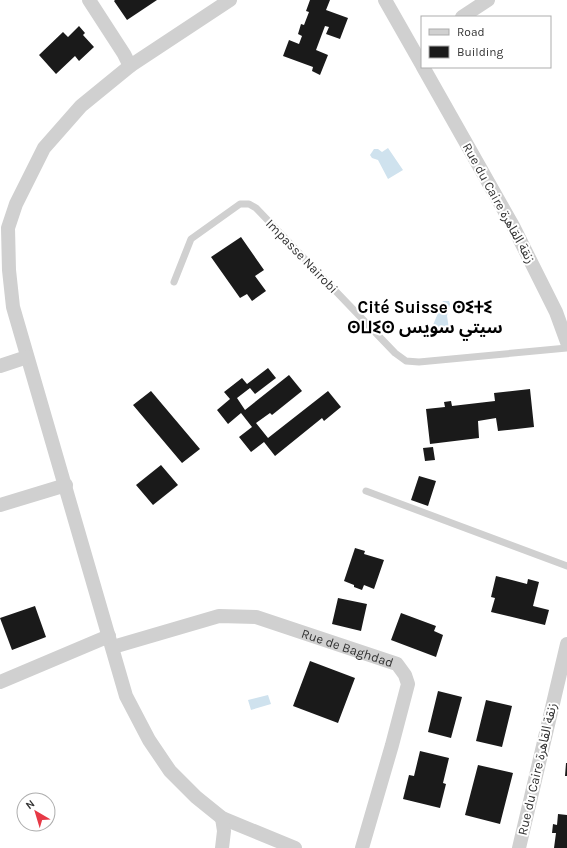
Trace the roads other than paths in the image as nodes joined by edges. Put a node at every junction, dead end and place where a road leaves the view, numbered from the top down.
1 (89, 0) edge
2 (230, 0) edge
3 (385, 0) edge
4 (488, 0) edge
5 (464, 16) edge
6 (417, 47) edge
7 (421, 62) edge
8 (130, 66) junction
9 (423, 68) edge
10 (174, 282) dead end
11 (567, 342) edge
12 (567, 348) edge
13 (28, 357) junction
14 (0, 366) edge
15 (66, 486) junction
16 (366, 491) dead end
17 (0, 505) edge
18 (567, 566) edge
19 (111, 642) junction
20 (567, 644) edge
21 (0, 682) edge
22 (222, 818) junction
23 (222, 848) edge
24 (295, 848) edge
25 (362, 848) edge
26 (519, 848) edge

1 - 8 street
2 - 8 street
3 - 6 street, Rue du Caire زنقة القاهرة
4 - 5 street
6 - 7 street, Rue du Caire زنقة القاهرة
8 - 13 street
9 - 11 street, Rue du Caire زنقة القاهرة
10 - 12 lane, Impasse Nairobi
13 - 14 street
13 - 15 street
15 - 17 street
15 - 19 street
16 - 18 lane
19 - 21 street, Rue de Baghdad
19 - 22 street
19 - 25 street, Rue de Baghdad
20 - 26 street, Rue du Caire زنقة القاهرة
22 - 23 street
22 - 24 street

